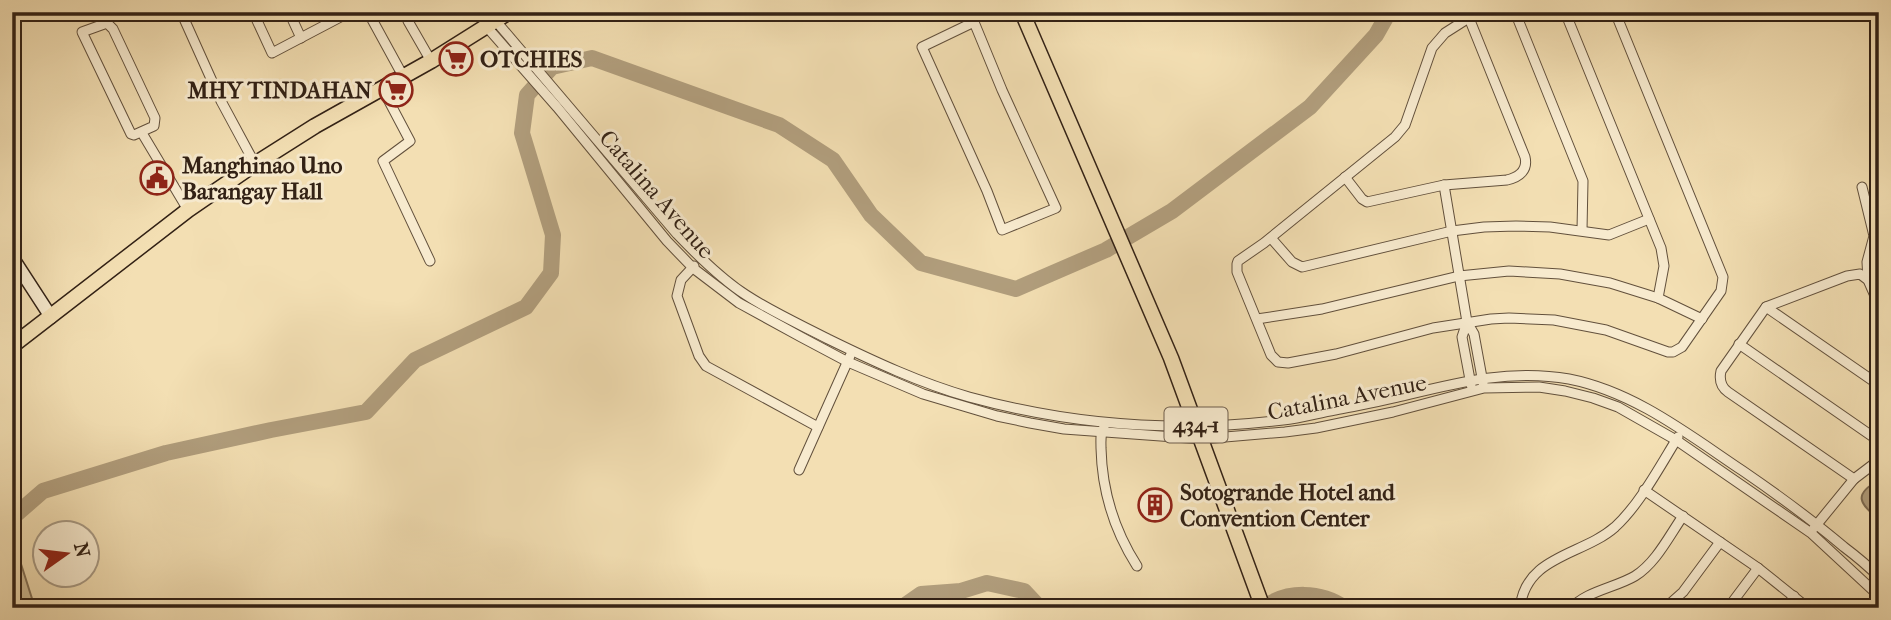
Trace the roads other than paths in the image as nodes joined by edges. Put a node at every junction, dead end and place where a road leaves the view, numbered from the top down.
1 (181, 12) edge
2 (253, 12) edge
3 (289, 12) edge
4 (350, 12) edge
5 (368, 12) edge
6 (409, 12) edge
7 (509, 12) edge
8 (970, 12) edge
9 (1022, 12) edge
10 (1478, 12) edge
11 (1516, 12) edge
12 (1565, 12) edge
13 (1615, 12) edge
14 (1469, 18) junction
15 (975, 22) junction
16 (490, 23) junction
17 (302, 38) junction
18 (431, 61) junction
19 (403, 76) junction
20 (382, 88) junction
21 (560, 104) junction
22 (142, 132) junction
23 (255, 164) junction
24 (1345, 177) junction
25 (1444, 185) junction
26 (1862, 187) dead end
27 (188, 210) junction
28 (1649, 219) junction
29 (1582, 230) junction
30 (1452, 231) junction
31 (1271, 238) junction
32 (12, 257) edge
33 (701, 259) junction
34 (430, 261) dead end
35 (692, 268) junction
36 (1459, 276) junction
37 (1868, 280) junction
38 (1658, 298) junction
39 (1879, 305) edge
40 (1766, 307) junction
41 (51, 317) junction
42 (1256, 319) junction
43 (1702, 319) junction
44 (1466, 322) junction
45 (1739, 344) junction
46 (12, 346) edge
47 (852, 351) junction
48 (848, 362) junction
49 (1482, 377) junction
50 (1470, 380) junction
51 (1879, 385) edge
52 (1484, 388) junction
53 (1472, 391) junction
54 (1107, 423) junction
55 (818, 427) junction
56 (1682, 430) junction
57 (1101, 432) junction
58 (1199, 432) junction
59 (1676, 440) junction
60 (1879, 441) edge
61 (1879, 460) edge
62 (799, 470) dead end
63 (1854, 479) junction
64 (1644, 490) junction
65 (1683, 516) junction
66 (1814, 528) junction
67 (1720, 542) junction
68 (1137, 566) dead end
69 (1758, 568) junction
70 (1879, 577) edge
71 (1794, 596) junction
72 (1879, 596) edge
73 (1263, 608) edge
74 (1520, 608) edge
75 (1572, 608) edge
76 (1665, 608) edge
77 (1728, 608) edge
78 (1786, 608) edge
79 (1808, 608) edge

1 - 23 street
2 - 17 street
3 - 17 street
4 - 17 street
5 - 19 street
6 - 18 street
7 - 16 main road
8 - 15 street
9 - 58 main road, 434-1
10 - 14 street
11 - 29 street
12 - 28 street
13 - 43 street
14 - 24 street
14 - 25 street
15 - 15 street
16 - 18 main road
16 - 21 street, Catalina Avenue
18 - 19 main road
19 - 20 main road
20 - 23 main road
20 - 34 street
21 - 33 street, Catalina Avenue
21 - 35 street, Catalina Avenue
22 - 22 street
22 - 27 street
23 - 27 main road
24 - 25 street
24 - 31 street
25 - 30 street
26 - 37 street
27 - 41 main road
28 - 29 street
28 - 38 street
29 - 30 street
30 - 31 street
30 - 36 street
31 - 42 street
32 - 41 street
33 - 35 street
33 - 47 street, Catalina Avenue
35 - 48 street, Catalina Avenue
35 - 55 street
36 - 38 street
36 - 42 street
36 - 44 street
37 - 39 street
37 - 40 street
38 - 43 street
40 - 45 street
40 - 51 street
41 - 46 main road
42 - 44 street
43 - 44 street
44 - 49 street
44 - 50 street
45 - 60 street
45 - 63 street
47 - 48 street
47 - 54 street, Catalina Avenue
48 - 55 street
48 - 57 street, Catalina Avenue
49 - 50 street, Catalina Avenue
49 - 52 street
49 - 56 street, Catalina Avenue
50 - 53 street
50 - 58 street, Catalina Avenue
52 - 53 street, Catalina Avenue
52 - 59 street, Catalina Avenue
53 - 58 street, Catalina Avenue
54 - 57 street
54 - 58 street, Catalina Avenue
55 - 62 street
56 - 59 street
56 - 66 street, Catalina Avenue
57 - 58 street, Catalina Avenue
57 - 68 street
58 - 73 main road, 434-1
59 - 64 street
59 - 66 street, Catalina Avenue
61 - 63 street
63 - 66 street
64 - 65 street
64 - 74 street
65 - 67 street
65 - 75 street
66 - 70 street, Catalina Avenue
66 - 72 street, Catalina Avenue
67 - 69 street
67 - 76 street
69 - 71 street
69 - 77 street
71 - 78 street
71 - 79 street

